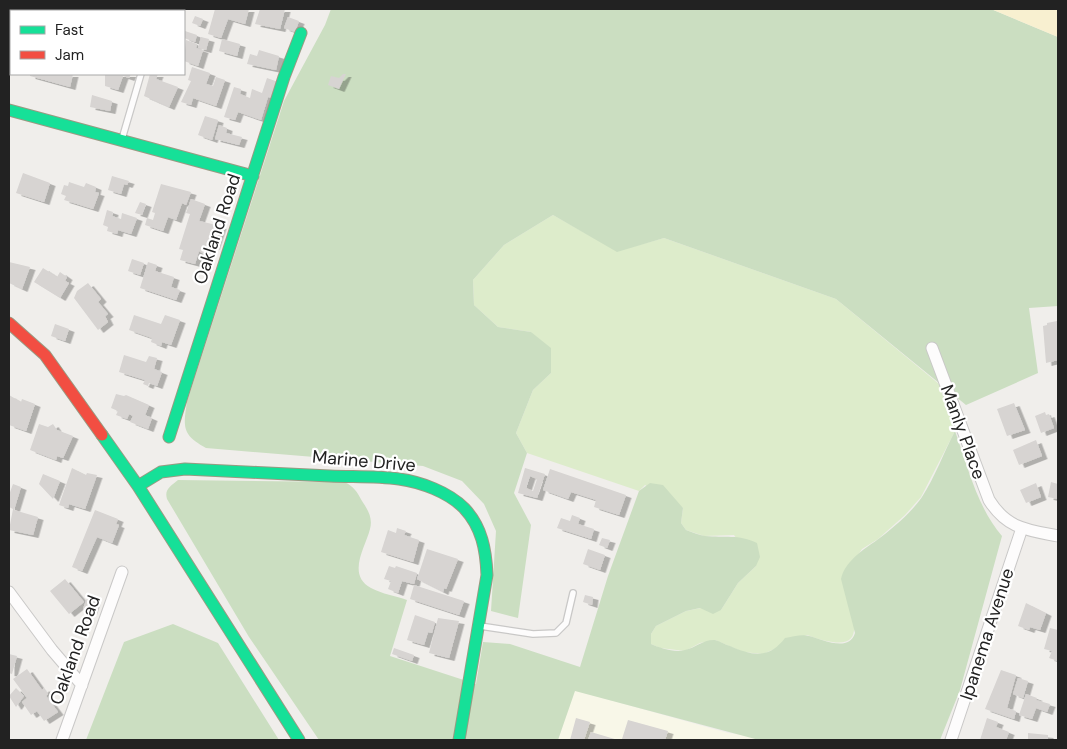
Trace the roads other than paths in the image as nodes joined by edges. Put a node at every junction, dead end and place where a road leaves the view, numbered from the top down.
1 (301, 33) dead end
2 (141, 75) edge
3 (9, 110) edge
4 (122, 140) junction
5 (253, 176) junction
6 (9, 323) edge
7 (932, 348) dead end
8 (169, 437) dead end
9 (138, 486) junction
10 (1022, 528) junction
11 (1058, 536) edge
12 (122, 572) dead end
13 (9, 592) edge
14 (573, 593) dead end
15 (478, 626) junction
16 (82, 685) junction
17 (62, 740) edge
18 (300, 740) edge
19 (459, 740) edge
20 (951, 740) edge

1 - 5 street, Oakland Road
2 - 4 lane
3 - 4 street
4 - 5 street
5 - 8 street, Oakland Road
6 - 9 street
7 - 10 street, Manly Place
9 - 15 street, Marine Drive
9 - 18 street
10 - 11 street
10 - 20 street, Ipanema Avenue
12 - 16 street, Oakland Road
13 - 16 street
14 - 15 lane
15 - 19 street, Marine Drive
16 - 17 street, Oakland Road

